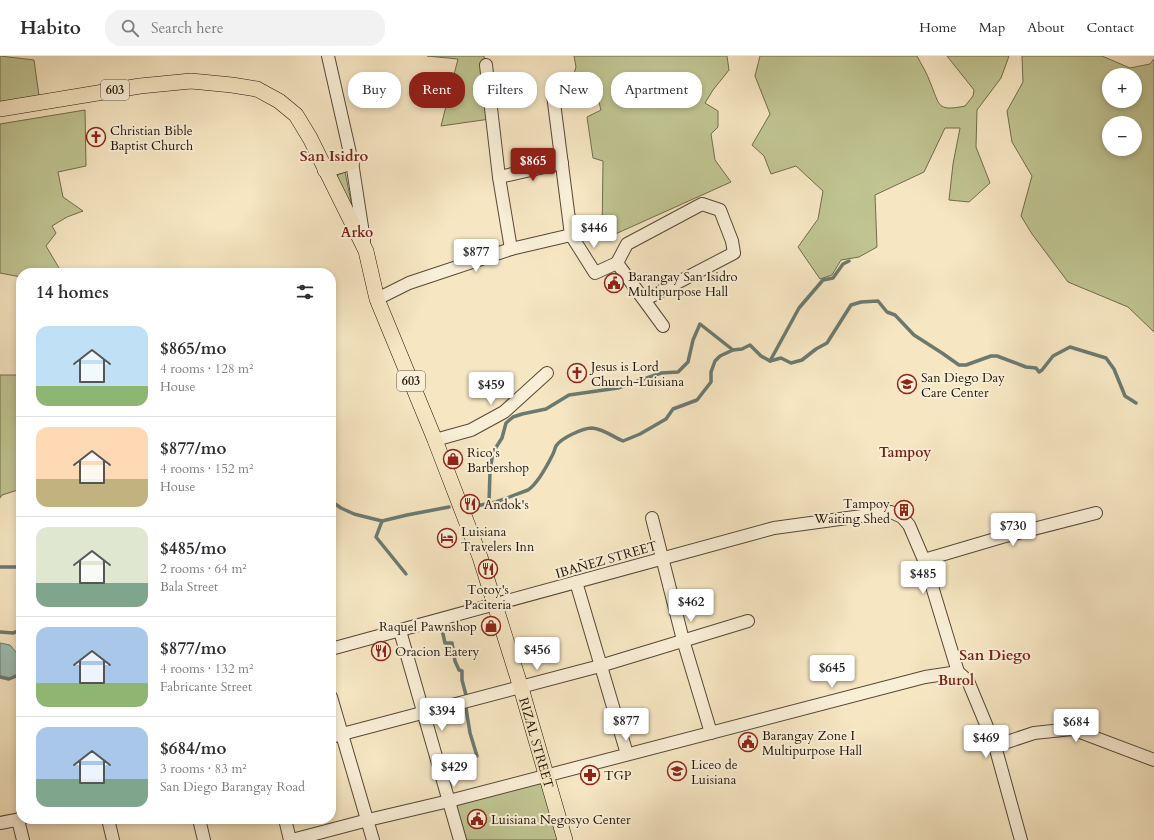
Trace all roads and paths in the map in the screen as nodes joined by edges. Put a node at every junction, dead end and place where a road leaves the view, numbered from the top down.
1 (328, 56) edge
2 (486, 65) dead end
3 (555, 108) edge
4 (0, 109) edge
5 (352, 162) junction
6 (562, 163) junction
7 (325, 170) junction
8 (499, 177) junction
9 (571, 236) junction
10 (511, 249) junction
11 (366, 252) junction
12 (617, 263) junction
13 (377, 299) junction
14 (644, 300) junction
15 (663, 326) dead end
16 (547, 373) dead end
17 (435, 440) junction
18 (1096, 513) dead end
19 (652, 518) dead end
20 (661, 558) junction
21 (924, 560) junction
22 (576, 582) junction
23 (495, 605) junction
24 (748, 621) dead end
25 (400, 630) junction
26 (683, 640) junction
27 (336, 648) edge
28 (600, 666) junction
29 (958, 672) junction
30 (521, 688) junction
31 (424, 712) junction
32 (711, 734) junction
33 (336, 735) edge
34 (995, 746) junction
35 (626, 754) junction
36 (1154, 760) edge
37 (546, 776) junction
38 (449, 801) junction
39 (16, 820) edge
40 (368, 820) junction
41 (0, 824) edge
42 (21, 824) edge
43 (109, 824) edge
44 (200, 824) edge
45 (286, 824) edge
46 (23, 840) edge
47 (113, 840) edge
48 (204, 840) edge
49 (291, 840) edge
50 (373, 840) edge
51 (460, 840) edge
52 (565, 840) edge
53 (1021, 840) edge

1 - 5 street
2 - 8 street
3 - 6 street
4 - 7 main road, 603
5 - 7 main road
5 - 11 street
6 - 8 street
6 - 9 street
7 - 11 main road, 603
8 - 10 street
9 - 10 street
9 - 12 street
10 - 13 street
11 - 13 main road, 603
12 - 14 street
12 - 14 street
13 - 17 main road, 603
14 - 15 street
16 - 17 street
17 - 23 main road, RIZAL STREET / 603
18 - 21 street
19 - 20 street
20 - 21 street, IBAÑEZ STREET
20 - 22 street, IBAÑEZ STREET
20 - 26 street
21 - 29 street
22 - 23 street, IBAÑEZ STREET
22 - 28 street
23 - 25 street, IBAÑEZ STREET
23 - 30 main road, RIZAL STREET / 603
24 - 26 street
25 - 27 street, IBAÑEZ STREET
25 - 31 street
26 - 28 street
26 - 32 street
28 - 30 street
28 - 35 street
29 - 32 street
29 - 34 street
30 - 31 street
30 - 37 main road, RIZAL STREET / 603
31 - 33 street
31 - 38 street
32 - 35 street
33 - 40 street
34 - 36 street
34 - 53 street
35 - 37 street
37 - 38 street
37 - 52 main road, RIZAL STREET / 603
38 - 40 street
38 - 51 street
39 - 41 street
40 - 49 street
40 - 50 street
42 - 46 street
43 - 47 street
44 - 48 street
45 - 49 street

